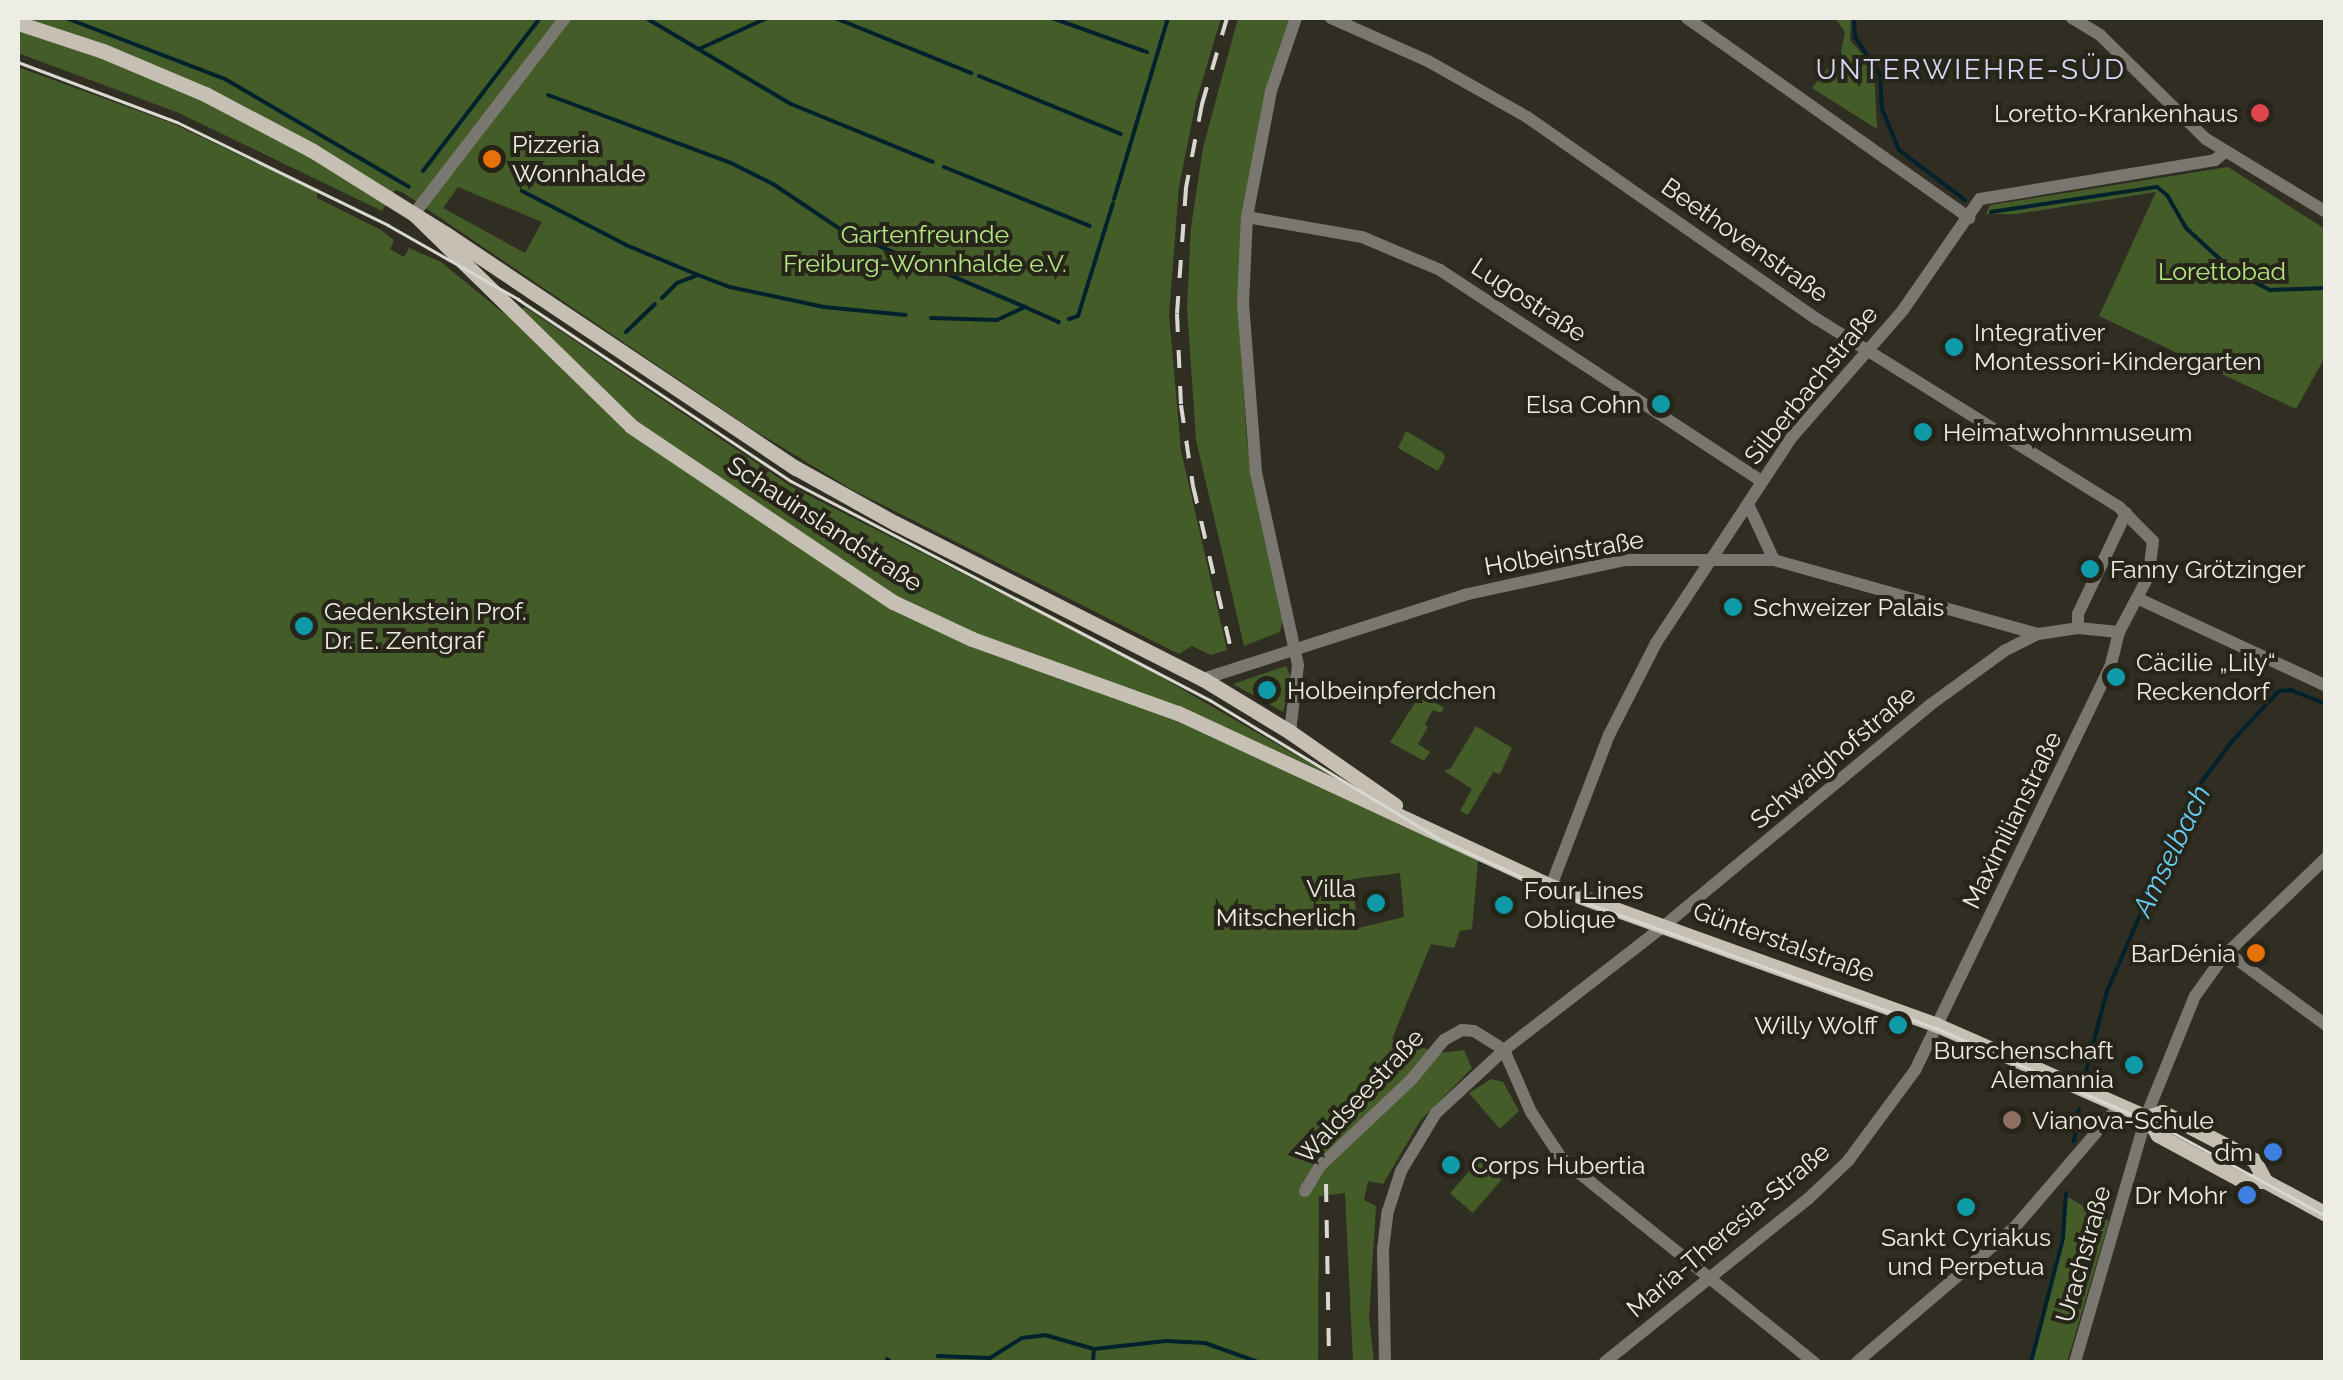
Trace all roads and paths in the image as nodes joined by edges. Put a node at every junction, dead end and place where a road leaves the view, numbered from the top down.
1 (565, 18) edge
2 (1296, 18) edge
3 (1331, 18) edge
4 (1688, 18) edge
5 (2072, 18) edge
6 (18, 23) edge
7 (2226, 152) junction
8 (1974, 209) junction
9 (2326, 212) edge
10 (414, 214) junction
11 (1247, 218) junction
12 (541, 296) junction
13 (514, 311) junction
14 (1868, 350) junction
15 (1761, 481) junction
16 (1748, 504) junction
17 (2126, 513) junction
18 (1711, 560) junction
19 (1774, 560) junction
20 (2140, 599) junction
21 (2078, 628) junction
22 (2119, 632) junction
23 (2038, 634) junction
24 (1297, 651) junction
25 (1203, 679) junction
26 (2326, 686) edge
27 (1290, 732) junction
28 (1337, 785) joint
29 (1405, 815) junction
30 (2326, 858) edge
31 (1551, 886) junction
32 (1666, 925) junction
33 (2228, 953) junction
34 (2326, 1024) edge
35 (1937, 1025) junction
36 (1504, 1050) junction
37 (2119, 1106) junction
38 (2146, 1117) junction
39 (2265, 1181) junction
40 (1304, 1191) dead end
41 (2326, 1214) edge
42 (1707, 1278) junction
43 (1385, 1362) edge
44 (1605, 1362) edge
45 (1814, 1362) edge
46 (1857, 1362) edge
47 (2075, 1362) edge

1 - 10 street
2 - 11 street
3 - 14 street, Beethovenstraße
4 - 8 street
5 - 7 street
6 - 10 main road, Schauinslandstraße
7 - 8 street
7 - 9 street
8 - 14 street, Silberbachstraße
10 - 12 main road, Schauinslandstraße
10 - 13 main road, Schauinslandstraße
11 - 15 street, Lugostraße
11 - 24 street
12 - 13 main road
12 - 25 main road, Schauinslandstraße
13 - 28 main road, Schauinslandstraße
14 - 15 street, Silberbachstraße
14 - 17 street, Beethovenstraße
15 - 16 street, Silberbachstraße
16 - 18 street, Silberbachstraße
16 - 19 street
17 - 20 street, Maximilianstraße
17 - 21 street
18 - 19 street, Holbeinstraße
18 - 24 street, Holbeinstraße
18 - 31 street, Silberbachstraße
19 - 23 street, Holbeinstraße
20 - 22 street, Maximilianstraße
20 - 26 street
21 - 22 street, Holbeinstraße
21 - 23 street, Holbeinstraße
22 - 35 street, Maximilianstraße
23 - 32 street, Schwaighofstraße
24 - 25 street, Holbeinstraße
24 - 27 street
25 - 27 main road, Günterstalstraße
27 - 29 main road, Günterstalstraße
28 - 29 main road, Günterstalstraße
29 - 31 main road, Günterstalstraße
30 - 33 street, Urachstraße
31 - 32 main road, Günterstalstraße
32 - 35 main road, Günterstalstraße
32 - 36 street, Schwaighofstraße
33 - 34 street
33 - 38 street, Urachstraße
35 - 37 main road, Günterstalstraße
35 - 42 street, Maria-Theresia-Straße
36 - 40 street, Waldseestraße
36 - 42 street
36 - 43 street, Schwaighofstraße
37 - 38 main road, Günterstalstraße
37 - 46 street
38 - 39 main road, Günterstalstraße
38 - 39 main road, Günterstalstraße
38 - 47 street, Urachstraße
39 - 41 main road, Günterstalstraße
42 - 44 street, Maria-Theresia-Straße
42 - 45 street

